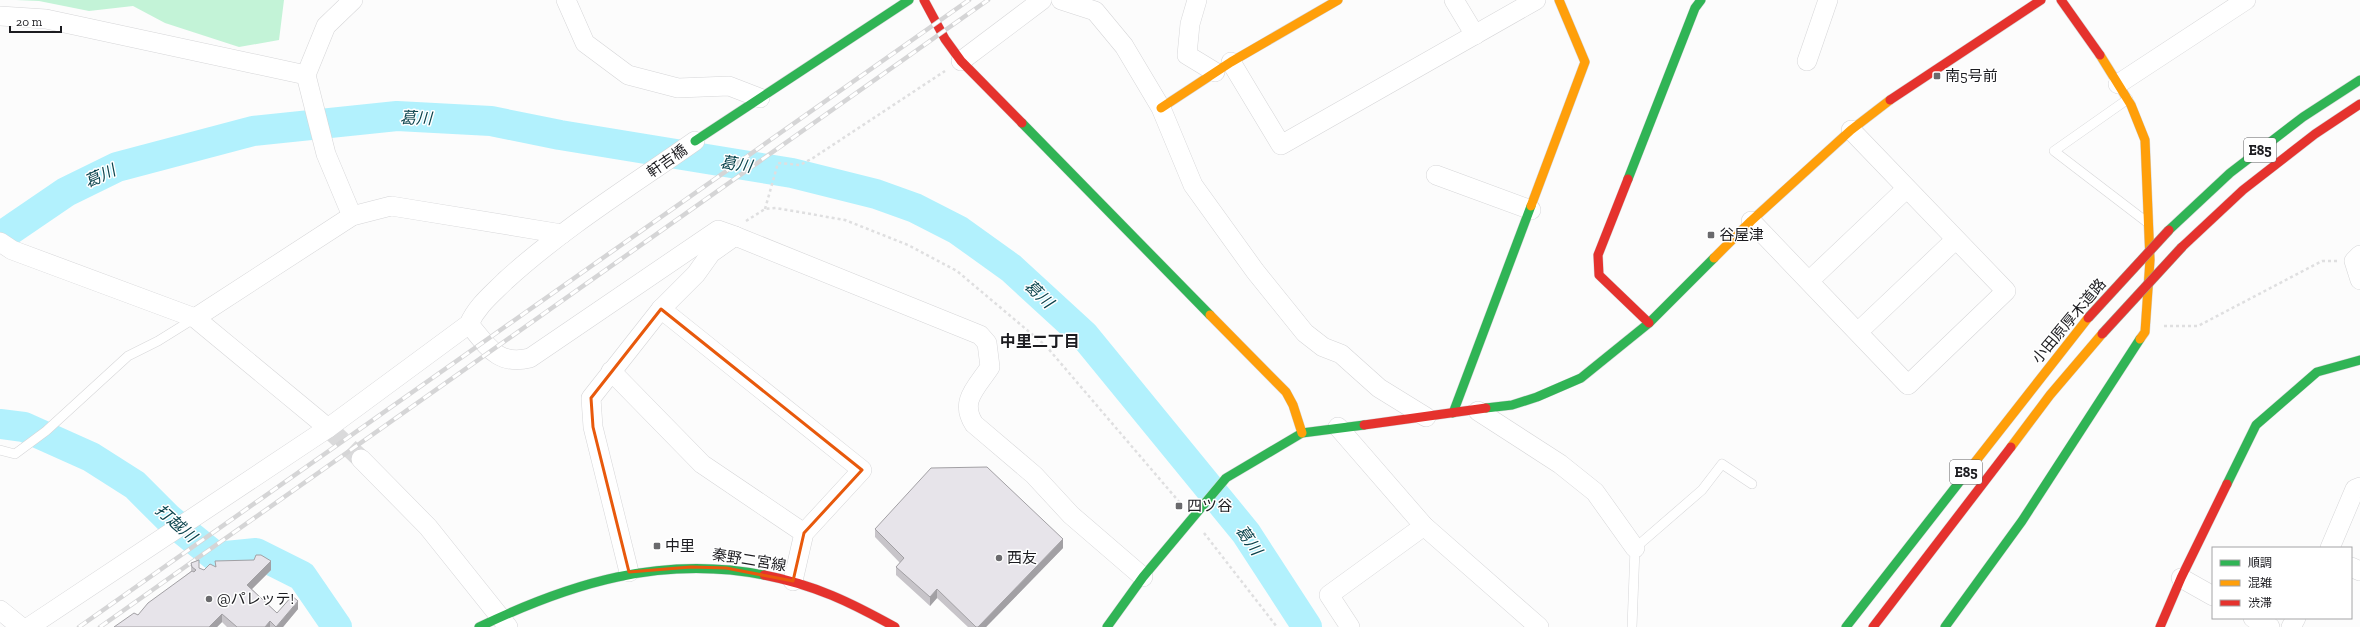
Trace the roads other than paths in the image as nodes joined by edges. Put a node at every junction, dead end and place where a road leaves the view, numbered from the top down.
1 (353, 0) edge
2 (566, 0) edge
3 (908, 0) edge
4 (924, 0) edge
5 (1042, 0) edge
6 (1061, 0) edge
7 (1197, 0) edge
8 (1338, 0) edge
9 (1454, 0) edge
10 (1536, 0) edge
11 (1559, 0) edge
12 (1702, 0) edge
13 (1828, 0) edge
14 (2041, 0) edge
15 (2061, 0) edge
16 (2246, 0) edge
17 (0, 16) edge
18 (1475, 35) junction
19 (961, 61) junction
20 (1807, 61) dead end
21 (1231, 62) junction
22 (1215, 72) junction
23 (306, 75) junction
24 (2360, 80) edge
25 (2118, 84) junction
26 (760, 98) junction
27 (2128, 99) junction
28 (2360, 104) edge
29 (1161, 108) junction
30 (1851, 130) junction
31 (695, 141) joint
32 (1436, 175) dead end
33 (1906, 189) junction
34 (1530, 210) junction
35 (352, 216) junction
36 (1751, 221) junction
37 (2150, 224) junction
38 (562, 234) junction
39 (735, 236) junction
40 (1955, 240) junction
41 (6, 246) edge
42 (2357, 258) edge
43 (2360, 280) edge
44 (1809, 281) junction
45 (661, 309) junction
46 (194, 318) junction
47 (1649, 323) junction
48 (469, 324) junction
49 (1858, 332) junction
50 (2360, 360) edge
51 (612, 371) junction
52 (1478, 411) junction
53 (1453, 413) junction
54 (1426, 416) junction
55 (1338, 427) junction
56 (328, 428) junction
57 (1302, 433) junction
58 (0, 450) edge
59 (361, 459) tunnel mouth
60 (1752, 484) dead end
61 (2360, 487) edge
62 (1424, 526) junction
63 (804, 533) junction
64 (2330, 547) edge
65 (1635, 548) junction
66 (629, 572) junction
67 (1143, 577) junction
68 (2181, 578) junction
69 (793, 581) junction
70 (2212, 595) edge
71 (0, 610) edge
72 (2255, 619) edge
73 (503, 622) edge
74 (21, 627) edge
75 (29, 627) edge
76 (479, 627) edge
77 (895, 627) edge
78 (1107, 627) edge
79 (1350, 627) edge
80 (1539, 627) edge
81 (1632, 627) edge
82 (1846, 627) edge
83 (1873, 627) edge
84 (1945, 627) edge
85 (2160, 627) edge
86 (2270, 627) edge

1 - 23 street
2 - 26 street
3 - 26 main road
4 - 19 main road
5 - 19 street
6 - 29 street
7 - 22 street
8 - 21 main road
9 - 18 street
10 - 18 street
11 - 34 main road
12 - 47 main road
13 - 20 street
14 - 30 main road
15 - 25 main road
16 - 25 street
17 - 23 street
18 - 21 street
19 - 57 main road
21 - 22 main road
22 - 29 main road
23 - 35 street
24 - 82 main road, 小田原厚木道路 / E85, bridge
25 - 27 main road
26 - 31 main road
27 - 37 main road
27 - 37 lane
28 - 83 main road, E85, bridge
29 - 54 street
30 - 33 street
30 - 36 main road
31 - 38 street, 軒吉橋
32 - 34 street
33 - 40 street
33 - 44 street
34 - 53 main road
35 - 38 street
35 - 46 street
36 - 44 street
36 - 47 main road
37 - 84 main road
38 - 48 street, 軒吉橋
39 - 45 street
39 - 48 street
39 - 67 street
40 - 49 street
40 - 49 street
41 - 46 street
42 - 43 street
44 - 49 street
45 - 51 street
45 - 63 street
46 - 56 street
46 - 58 lane
47 - 52 main road
48 - 56 street
50 - 68 main road
51 - 63 street
51 - 66 street
52 - 53 main road
52 - 65 street
53 - 54 main road
54 - 55 main road
55 - 57 main road
55 - 62 street
56 - 75 street
57 - 67 main road
59 - 73 street
60 - 65 lane
61 - 64 street
62 - 79 street
62 - 80 street
63 - 69 street
65 - 81 lane
66 - 69 main road, 秦野二宮線
66 - 73 main road, 秦野二宮線
67 - 78 main road
68 - 70 street
68 - 85 main road
69 - 77 main road, 秦野二宮線
71 - 74 street
72 - 86 street
73 - 76 main road, 秦野二宮線

